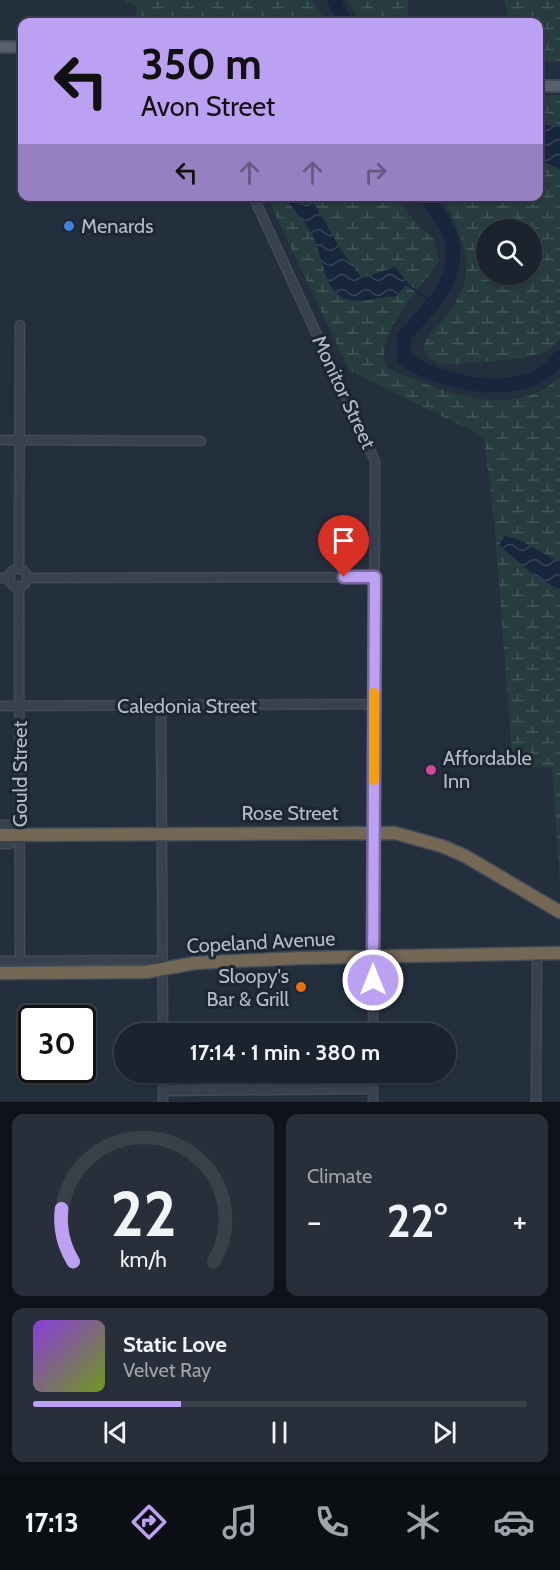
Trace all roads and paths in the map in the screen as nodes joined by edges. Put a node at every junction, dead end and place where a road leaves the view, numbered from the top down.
1 (0, 47) edge
2 (18, 47) edge
3 (543, 86) edge
4 (560, 86) edge
5 (255, 201) edge
6 (20, 325) dead end
7 (0, 440) edge
8 (19, 440) junction
9 (201, 441) dead end
10 (19, 569) junction
11 (375, 577) junction
12 (0, 578) edge
13 (10, 578) junction
14 (27, 578) junction
15 (19, 586) junction
16 (374, 704) junction
17 (0, 706) edge
18 (19, 706) junction
19 (161, 706) junction
20 (0, 825) edge
21 (373, 832) junction
22 (162, 833) junction
23 (10, 835) edge
24 (0, 844) edge
25 (560, 912) edge
26 (537, 953) junction
27 (560, 953) edge
28 (373, 956) junction
29 (0, 961) edge
30 (20, 961) junction
31 (163, 965) junction
32 (0, 973) edge
33 (163, 1023) edge
34 (373, 1023) edge
35 (163, 1083) edge
36 (373, 1083) edge
37 (373, 1089) junction
38 (163, 1091) junction
39 (163, 1102) edge
40 (373, 1102) edge
41 (536, 1102) edge

1 - 2 main road
3 - 4 main road
5 - 11 street, Monitor Street
6 - 8 street
7 - 8 street
8 - 9 street
8 - 10 street
10 - 13 street
10 - 14 street
11 - 14 street
11 - 16 street, Monitor Street
12 - 13 street
13 - 15 street
14 - 15 street
15 - 18 street, Gould Street
16 - 19 street, Caledonia Street
16 - 21 street, Monitor Street
17 - 18 street, Caledonia Street
18 - 19 street, Caledonia Street
18 - 23 street, Gould Street
19 - 22 street
20 - 23 street
21 - 22 highway, Rose Street
21 - 25 highway, Rose Street
21 - 28 street, Monitor Street
22 - 23 highway, Rose Street
22 - 31 street
23 - 24 street
23 - 30 street, Gould Street
26 - 27 highway, Copeland Avenue
26 - 28 highway, Copeland Avenue
26 - 41 street
28 - 31 highway, Copeland Avenue
28 - 34 street, Monitor Street
29 - 30 street
30 - 31 street
31 - 32 highway, Copeland Avenue
31 - 33 street
35 - 38 street
36 - 37 street
37 - 38 street
37 - 40 street
38 - 39 street

